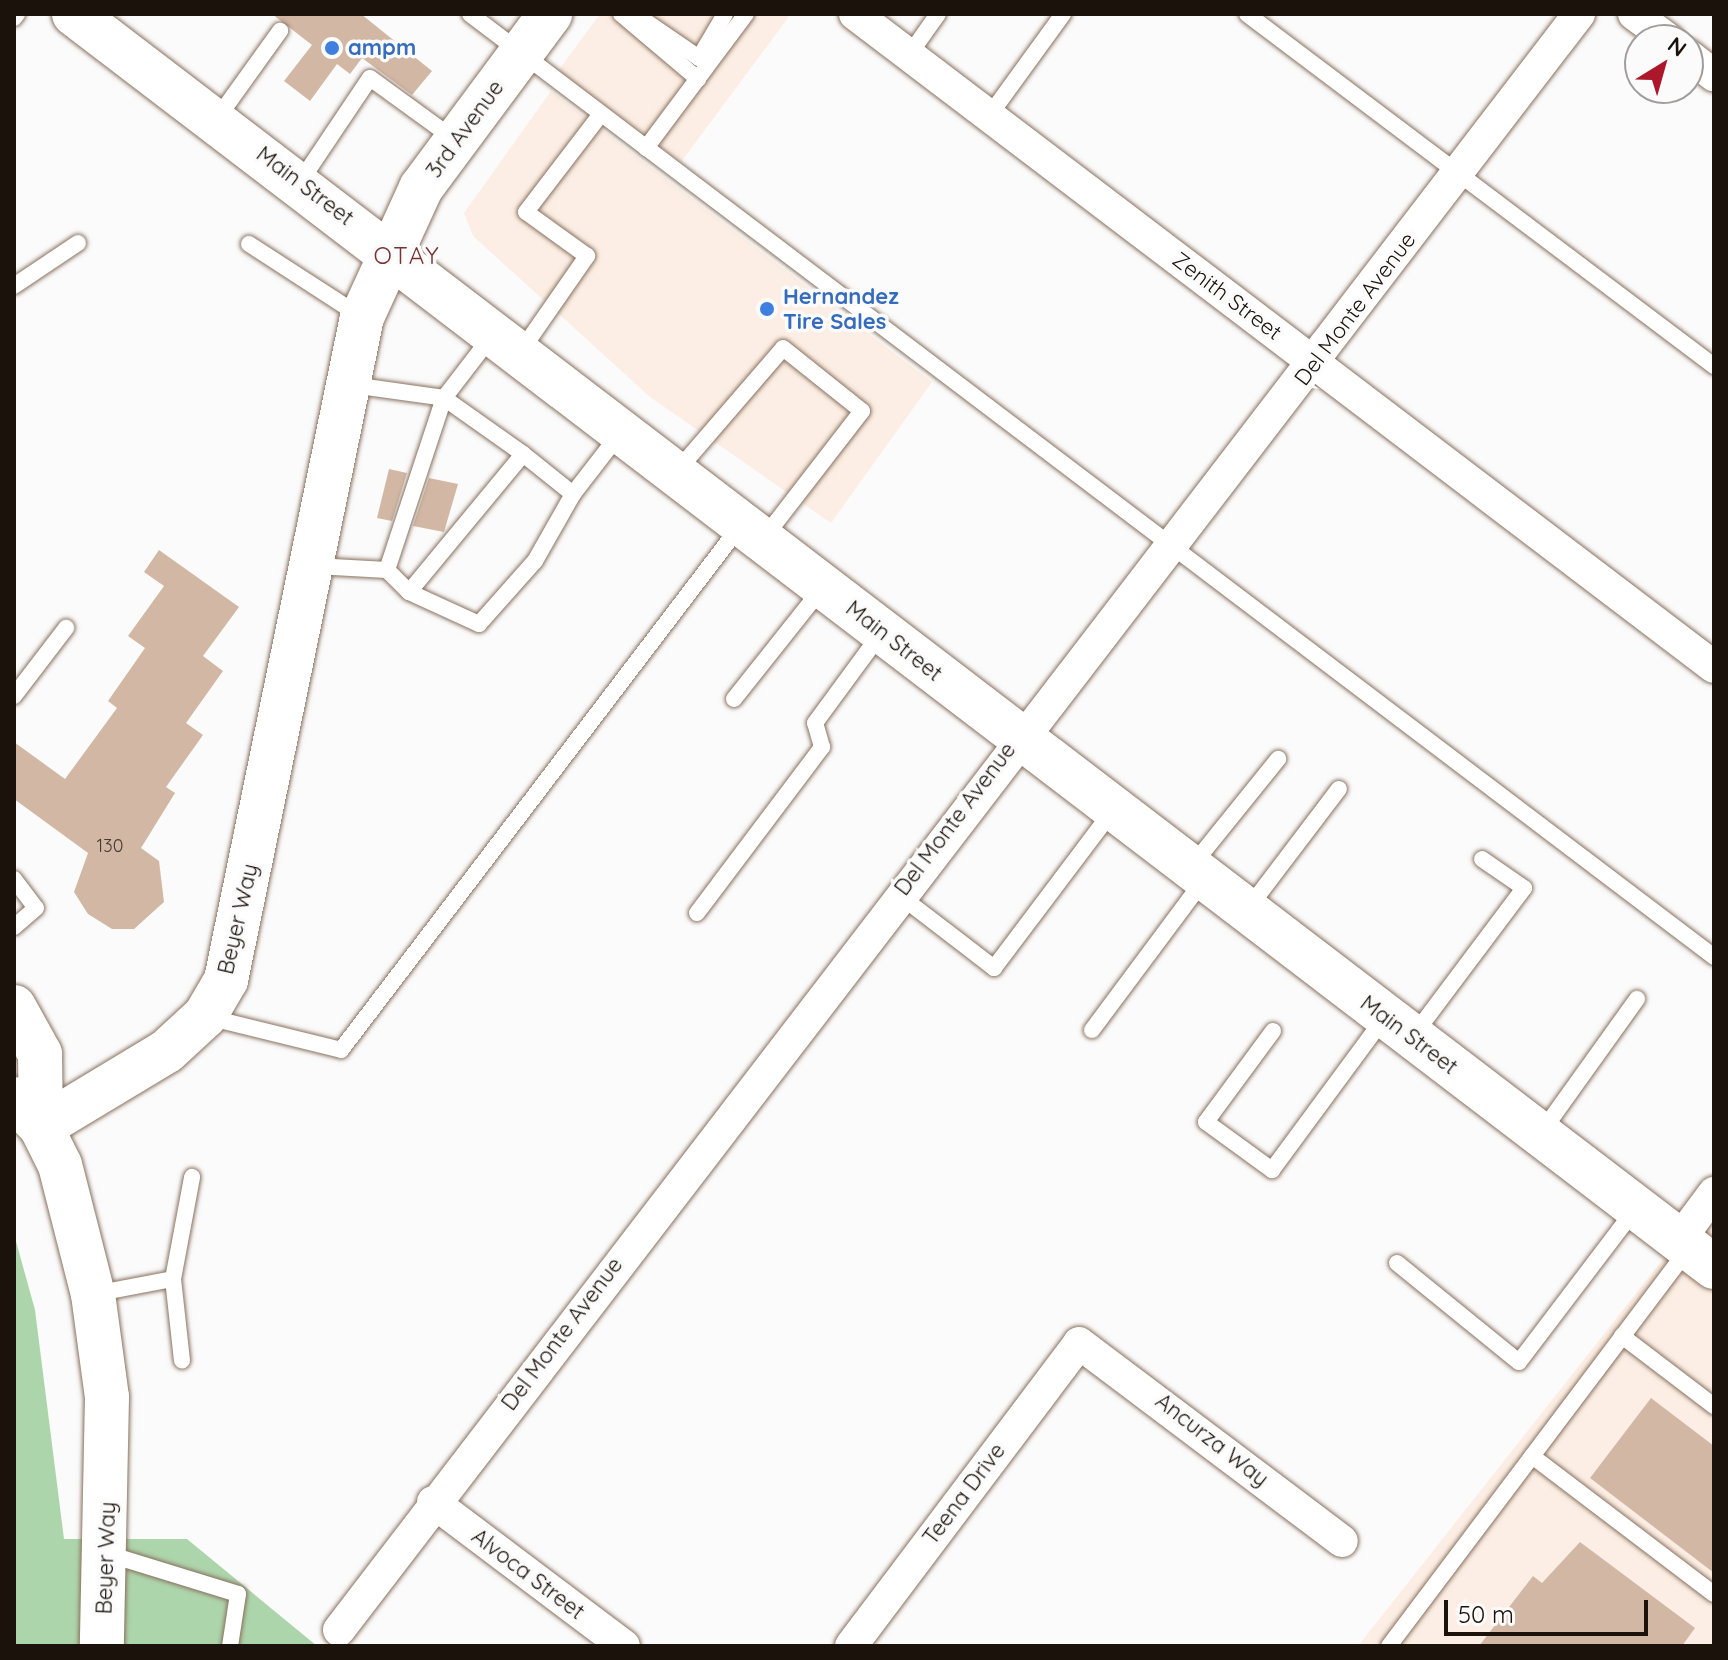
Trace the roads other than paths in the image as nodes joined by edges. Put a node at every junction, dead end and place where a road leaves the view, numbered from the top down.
1 (74, 14) edge
2 (470, 14) edge
3 (550, 14) edge
4 (621, 14) edge
5 (635, 14) edge
6 (725, 14) edge
7 (746, 14) edge
8 (938, 14) edge
9 (1063, 14) edge
10 (1247, 14) edge
11 (1579, 14) edge
12 (859, 15) edge
13 (280, 31) dead end
14 (521, 52) junction
15 (909, 55) junction
16 (698, 79) junction
17 (601, 114) junction
18 (989, 116) junction
19 (216, 120) junction
20 (456, 140) junction
21 (646, 148) junction
22 (1458, 174) junction
23 (300, 182) junction
24 (78, 243) dead end
25 (249, 244) dead end
26 (388, 248) junction
27 (14, 286) edge
28 (362, 317) junction
29 (508, 342) junction
30 (1315, 362) junction
31 (1714, 366) edge
32 (346, 384) junction
33 (444, 398) junction
34 (622, 430) junction
35 (523, 454) junction
36 (676, 472) junction
37 (573, 494) junction
38 (753, 531) junction
39 (1173, 543) junction
40 (309, 566) junction
41 (387, 570) junction
42 (824, 586) junction
43 (409, 592) junction
44 (66, 628) dead end
45 (882, 631) junction
46 (1714, 667) edge
47 (14, 696) edge
48 (734, 699) dead end
49 (1018, 737) junction
50 (1278, 759) dead end
51 (1339, 789) dead end
52 (1113, 810) junction
53 (1482, 859) dead end
54 (1197, 874) junction
55 (14, 879) edge
56 (898, 894) junction
57 (1246, 911) junction
58 (697, 913) dead end
59 (14, 927) edge
60 (1714, 957) edge
61 (1637, 999) dead end
62 (14, 1007) edge
63 (205, 1016) junction
64 (1398, 1027) junction
65 (1092, 1030) dead end
66 (1273, 1031) dead end
67 (27, 1113) edge
68 (1540, 1135) junction
69 (192, 1177) dead end
70 (1714, 1193) edge
71 (1636, 1208) junction
72 (1694, 1252) edge
73 (1397, 1263) dead end
74 (173, 1279) junction
75 (93, 1294) junction
76 (1622, 1336) junction
77 (1079, 1343) joint
78 (182, 1361) dead end
79 (1714, 1406) edge
80 (1532, 1456) junction
81 (433, 1502) junction
82 (1342, 1541) dead end
83 (108, 1554) junction
84 (1714, 1594) edge
85 (339, 1630) dead end
86 (102, 1646) edge
87 (230, 1646) edge
88 (624, 1646) edge
89 (851, 1646) edge
90 (1389, 1646) edge

1 - 19 main road, Main Street
2 - 14 lane
3 - 14 main road, 3rd Avenue
4 - 16 lane
5 - 6 lane
7 - 16 lane
8 - 15 lane
9 - 18 lane
10 - 22 lane
11 - 22 street, Del Monte Avenue
12 - 15 street, Zenith Street
13 - 19 lane
14 - 17 lane
14 - 20 main road, 3rd Avenue
15 - 18 street, Zenith Street
16 - 21 lane
17 - 21 lane
17 - 29 lane
18 - 30 street, Zenith Street
19 - 23 main road, Main Street
20 - 23 lane
20 - 26 main road, 3rd Avenue
21 - 39 lane
22 - 30 street, Del Monte Avenue
22 - 31 lane
23 - 26 main road, Main Street
24 - 27 lane
25 - 28 lane
26 - 28 main road, Beyer Way
26 - 29 main road, Main Street
28 - 32 main road, Beyer Way
29 - 33 lane
29 - 34 main road, Main Street
30 - 39 street, Del Monte Avenue
30 - 46 street, Zenith Street
32 - 33 lane
32 - 40 main road, Beyer Way
33 - 35 lane
33 - 41 lane
34 - 36 main road, Main Street
34 - 37 lane
35 - 37 lane
35 - 43 lane
36 - 38 main road, Main Street
36 - 38 lane
37 - 43 lane
38 - 42 main road, Main Street
38 - 63 lane
39 - 49 street, Del Monte Avenue
39 - 60 lane
40 - 41 lane
40 - 63 main road, Beyer Way
41 - 43 lane
42 - 45 main road, Main Street
42 - 48 lane
44 - 47 lane
45 - 49 main road, Main Street
45 - 58 lane
49 - 52 main road, Main Street
49 - 56 street, Del Monte Avenue
50 - 54 lane
51 - 57 lane
52 - 54 main road, Main Street
52 - 56 lane
53 - 64 lane
54 - 57 main road, Main Street
54 - 65 lane
55 - 59 lane
56 - 81 street, Del Monte Avenue
57 - 64 main road, Main Street
61 - 68 lane
62 - 67 main road
63 - 67 main road, Beyer Way
64 - 66 lane
64 - 68 main road, Main Street
67 - 75 main road, Beyer Way
68 - 71 main road, Main Street
69 - 74 lane
70 - 72 street
71 - 72 main road, Main Street
71 - 73 lane
72 - 76 lane
74 - 75 lane
74 - 78 lane
75 - 83 main road, Beyer Way
76 - 79 lane
76 - 80 lane
77 - 82 street, Ancurza Way
77 - 89 street, Teena Drive
80 - 84 lane
80 - 90 lane
81 - 85 street, Del Monte Avenue
81 - 88 street, Alvoca Street
83 - 86 main road, Beyer Way
83 - 87 lane

